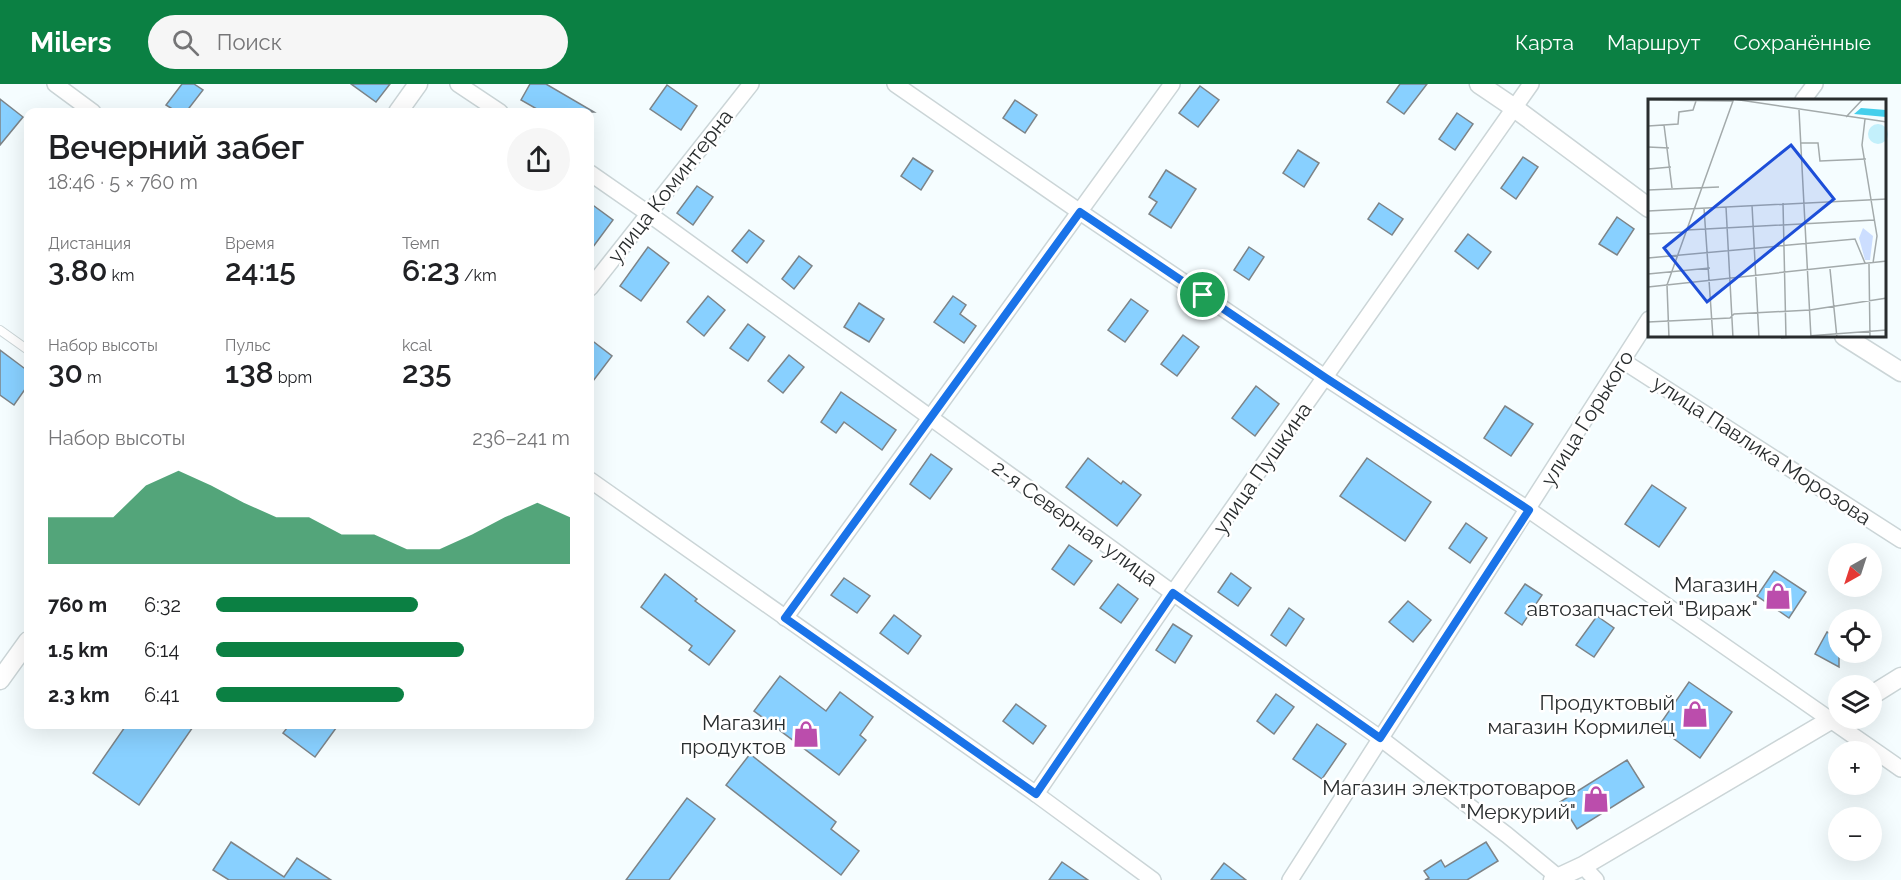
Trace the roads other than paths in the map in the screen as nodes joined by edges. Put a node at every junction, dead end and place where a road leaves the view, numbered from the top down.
1 (55, 84) edge
2 (418, 84) edge
3 (458, 84) edge
4 (751, 84) edge
5 (895, 84) edge
6 (1172, 84) edge
7 (1479, 84) edge
8 (1531, 84) edge
9 (1815, 84) edge
10 (1804, 99) edge
11 (1513, 106) junction
12 (88, 108) edge
13 (401, 108) edge
14 (494, 108) edge
15 (594, 176) edge
16 (1648, 207) edge
17 (1080, 212) junction
18 (649, 214) junction
19 (594, 283) edge
20 (1648, 321) edge
21 (0, 330) edge
22 (1847, 338) edge
23 (24, 347) edge
24 (1623, 361) junction
25 (1901, 372) edge
26 (1326, 378) junction
27 (929, 417) junction
28 (594, 483) edge
29 (1529, 510) junction
30 (1901, 540) edge
31 (1173, 593) junction
32 (785, 618) junction
33 (24, 647) edge
34 (1901, 677) edge
35 (0, 680) edge
36 (1882, 689) edge
37 (1828, 714) edge
38 (1828, 722) edge
39 (1848, 729) edge
40 (1380, 738) junction
41 (1901, 769) edge
42 (1036, 794) junction
43 (1583, 866) junction
44 (1555, 879) edge
45 (1153, 880) edge
46 (1290, 880) edge
47 (1596, 880) edge

1 - 12 street
2 - 13 street
3 - 14 street
4 - 18 street, улица Коминтерна
5 - 17 street
6 - 17 street
7 - 11 street
8 - 11 street, улица Пушкина
9 - 10 street
11 - 16 street
11 - 26 street, улица Пушкина
15 - 18 street, 2-я Северная улица
17 - 26 street
17 - 27 street
18 - 19 street, улица Коминтерна
18 - 27 street, 2-я Северная улица
20 - 24 street, улица Горького
21 - 23 lane
22 - 25 street
24 - 29 street, улица Горького
24 - 30 street, улица Павлика Морозова
26 - 29 street
26 - 31 street, улица Пушкина
27 - 31 street, 2-я Северная улица
27 - 32 street
28 - 32 street
29 - 37 street
29 - 40 street, улица Горького
31 - 40 street, 2-я Северная улица
31 - 42 street, улица Пушкина
32 - 42 street
33 - 35 street
34 - 36 street
38 - 43 street
39 - 41 street
40 - 44 street, 2-я Северная улица
40 - 46 street, улица Горького
42 - 45 street
43 - 44 street
43 - 47 street

